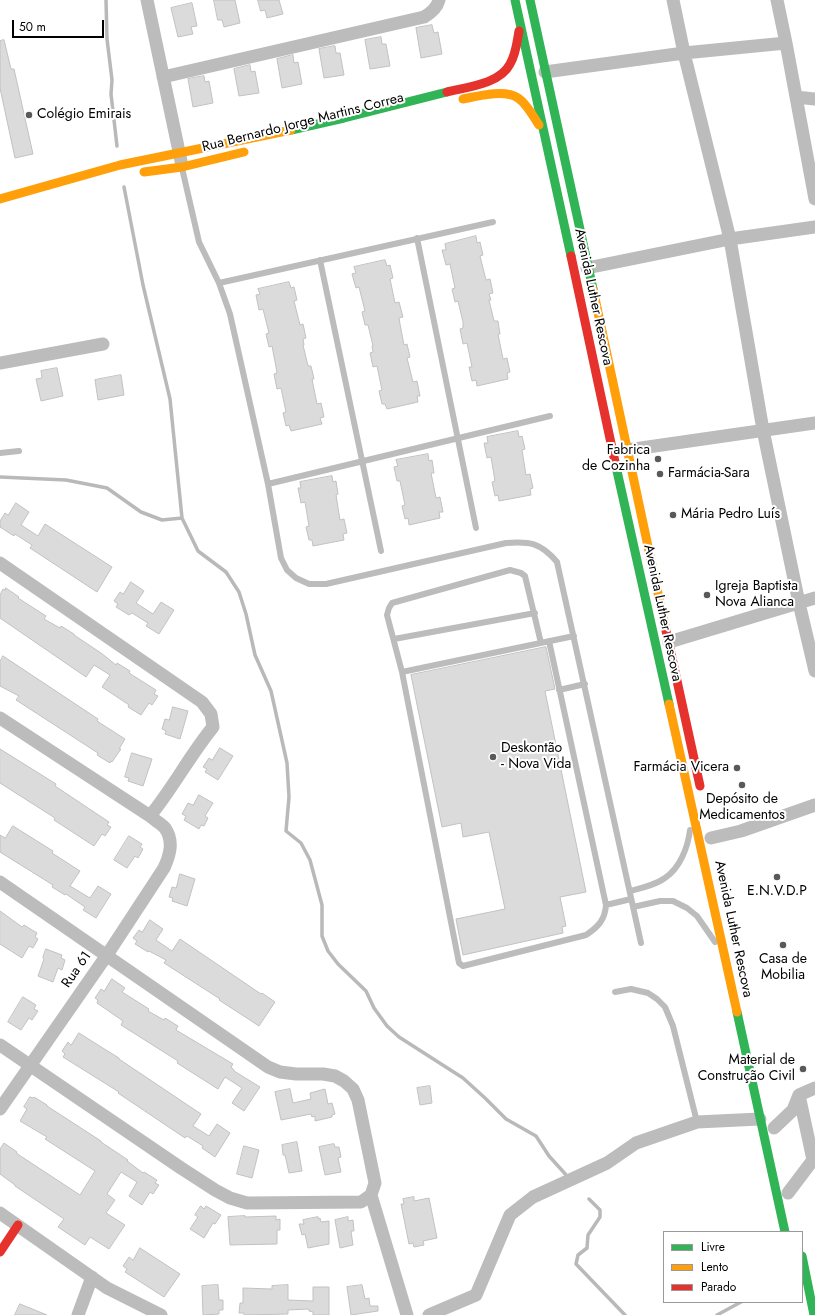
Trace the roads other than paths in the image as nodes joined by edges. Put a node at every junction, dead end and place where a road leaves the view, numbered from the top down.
1 (147, 0) edge
2 (439, 0) edge
3 (515, 0) edge
4 (530, 0) edge
5 (673, 0) edge
6 (777, 0) edge
7 (520, 26) junction
8 (786, 43) junction
9 (684, 53) junction
10 (545, 72) junction
11 (163, 77) junction
12 (796, 97) junction
13 (815, 99) edge
14 (455, 101) dead end
15 (403, 113) dead end
16 (329, 131) dead end
17 (543, 132) junction
18 (255, 150) dead end
19 (179, 154) junction
20 (182, 167) junction
21 (138, 173) dead end
22 (114, 176) dead end
23 (52, 185) junction
24 (0, 199) edge
25 (815, 199) edge
26 (493, 222) dead end
27 (815, 227) edge
28 (417, 238) junction
29 (730, 239) junction
30 (320, 260) junction
31 (587, 268) junction
32 (219, 283) junction
33 (103, 344) dead end
34 (0, 363) edge
35 (550, 416) dead end
36 (815, 423) edge
37 (763, 430) junction
38 (458, 438) junction
39 (627, 450) junction
40 (19, 451) dead end
41 (0, 453) edge
42 (362, 461) junction
43 (268, 484) junction
44 (476, 528) dead end
45 (381, 551) dead end
46 (0, 563) edge
47 (815, 598) edge
48 (798, 603) junction
49 (535, 613) junction
50 (574, 636) junction
51 (394, 639) junction
52 (549, 641) junction
53 (669, 642) junction
54 (541, 643) junction
55 (815, 671) edge
56 (402, 672) junction
57 (585, 684) junction
58 (559, 690) junction
59 (0, 718) edge
60 (702, 792) dead end
61 (815, 805) edge
62 (693, 810) junction
63 (150, 816) junction
64 (711, 838) dead end
65 (0, 882) edge
66 (630, 891) junction
67 (632, 899) junction
68 (606, 905) junction
69 (633, 906) junction
70 (641, 942) dead end
71 (107, 956) junction
72 (730, 981) junction
73 (615, 992) dead end
74 (0, 1045) edge
75 (30, 1065) junction
76 (815, 1088) edge
77 (799, 1095) junction
78 (0, 1109) edge
79 (697, 1122) junction
80 (771, 1126) junction
81 (785, 1178) dead end
82 (371, 1196) junction
83 (789, 1196) joint
84 (0, 1213) edge
85 (18, 1225) junction
86 (786, 1231) edge
87 (0, 1252) edge
88 (803, 1258) edge
89 (92, 1277) junction
90 (811, 1277) edge
91 (78, 1315) edge
92 (161, 1315) edge
93 (407, 1315) edge
94 (429, 1315) edge
95 (814, 1315) edge

1 - 11 street
2 - 11 street
3 - 7 main road, Avenida Luther Rescova
4 - 10 main road, Avenida Luther Rescova
5 - 9 street
6 - 8 street
7 - 17 main road, Avenida Luther Rescova
7 - 19 main road, Rua Bernardo Jorge Martins Correa
8 - 9 street
8 - 12 street
9 - 10 street
9 - 29 street
10 - 31 main road, Avenida Luther Rescova
11 - 19 street
12 - 13 street
12 - 25 street
14 - 17 main road
15 - 16 main road, Rua Bernardo Jorge Martins Correa
17 - 62 main road, Avenida Luther Rescova
18 - 20 main road, Rua Bernardo Jorge Martins Correa
19 - 20 street
19 - 23 main road, Rua Bernardo Jorge Martins Correa
20 - 21 main road, Rua Bernardo Jorge Martins Correa
20 - 32 lane
22 - 23 main road, Rua Bernardo Jorge Martins Correa
23 - 24 main road, Rua Bernardo Jorge Martins Correa
26 - 28 lane
27 - 29 street
28 - 30 lane
28 - 38 lane
29 - 31 street
29 - 37 street
30 - 32 lane
30 - 42 lane
31 - 39 main road, Avenida Luther Rescova
32 - 43 lane
33 - 34 street
35 - 38 lane
36 - 37 street
37 - 39 street
37 - 48 street
38 - 42 lane
38 - 44 lane
39 - 53 main road, Avenida Luther Rescova
40 - 41 lane
42 - 43 lane
42 - 45 lane
43 - 50 lane
46 - 63 street
47 - 48 street
48 - 53 street
48 - 55 street
49 - 51 lane
49 - 51 lane
49 - 54 lane
50 - 52 lane
50 - 57 lane
51 - 56 lane
52 - 54 lane
52 - 58 lane
53 - 60 main road, Avenida Luther Rescova
54 - 56 lane
56 - 68 lane
57 - 58 lane
57 - 66 lane
58 - 68 lane
59 - 63 street
61 - 64 street
62 - 66 lane
62 - 72 main road, Avenida Luther Rescova
63 - 71 street, Rua 61
65 - 71 street
66 - 67 lane
67 - 68 lane
67 - 69 lane
69 - 70 lane
69 - 72 lane
71 - 75 street, Rua 61
71 - 82 street
72 - 80 main road, Avenida Luther Rescova
73 - 79 lane
74 - 75 street
75 - 78 street, Rua 61
75 - 82 street
76 - 77 street
77 - 80 street
77 - 83 street
79 - 80 street
79 - 94 street
80 - 86 main road, Avenida Luther Rescova
81 - 83 main road
82 - 93 street
84 - 85 street
85 - 87 main road
85 - 89 street
88 - 90 main road
89 - 91 street
89 - 92 street
90 - 95 main road

